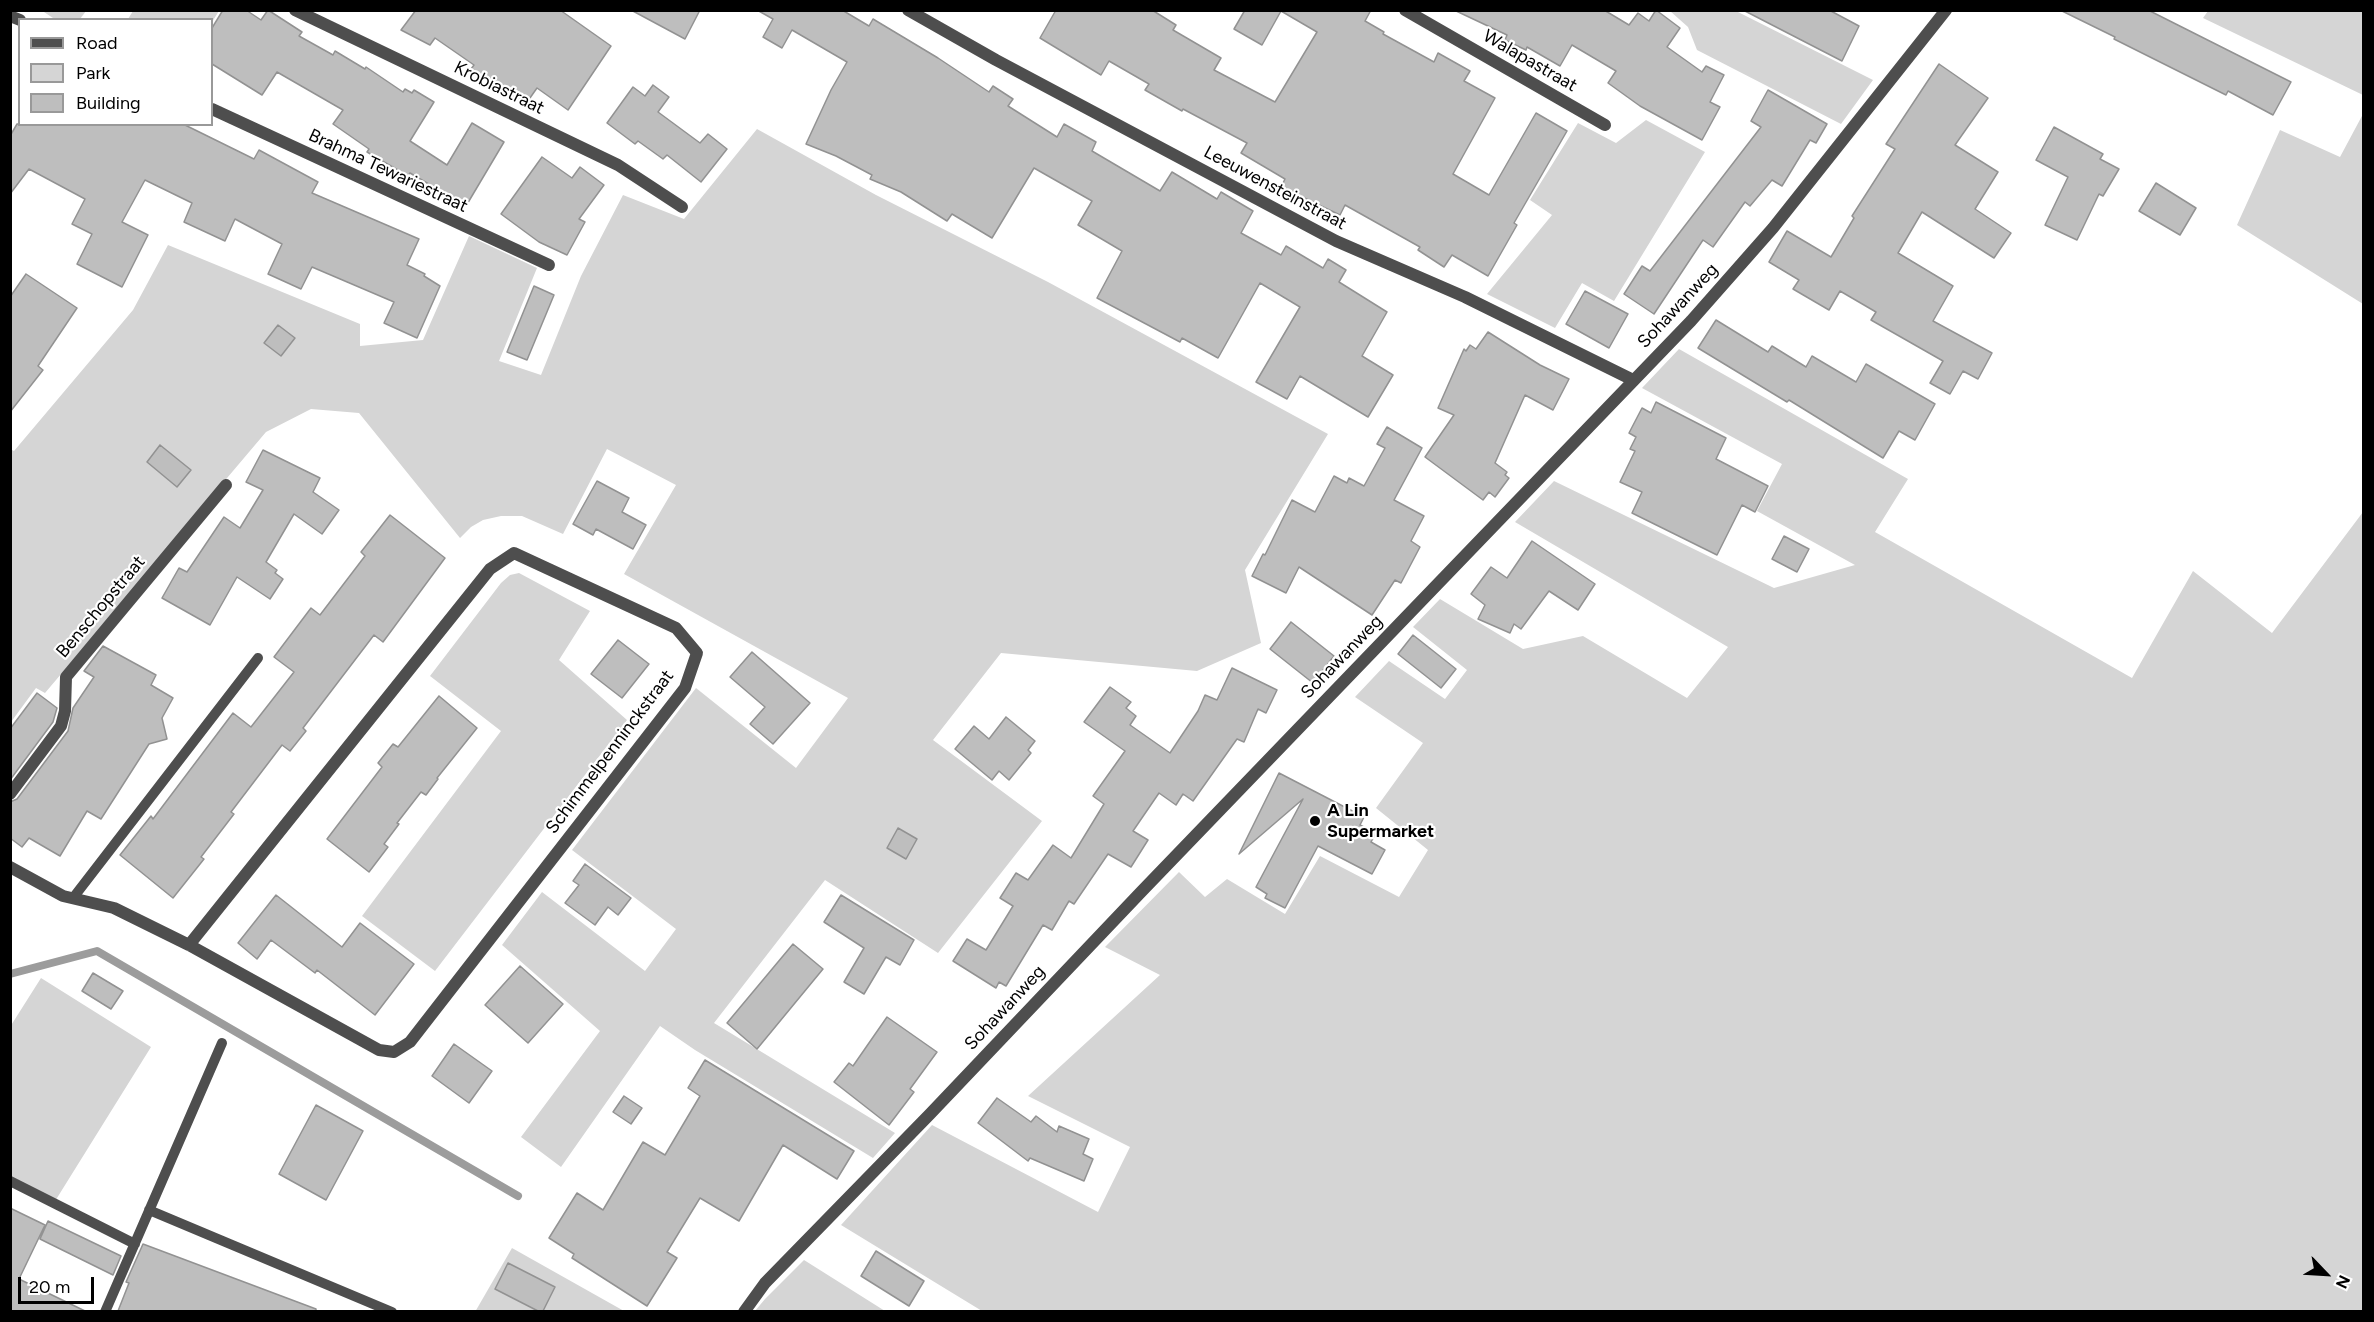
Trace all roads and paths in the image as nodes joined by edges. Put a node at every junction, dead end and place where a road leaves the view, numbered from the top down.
1 (295, 10) edge
2 (908, 10) edge
3 (1405, 10) edge
4 (1946, 10) edge
5 (213, 109) edge
6 (1605, 125) dead end
7 (682, 207) dead end
8 (549, 265) dead end
9 (1633, 380) junction
10 (226, 485) dead end
11 (258, 658) dead end
12 (10, 794) edge
13 (10, 867) edge
14 (73, 898) junction
15 (189, 945) junction
16 (222, 1043) dead end
17 (10, 1181) edge
18 (149, 1210) junction
19 (135, 1244) junction
20 (105, 1311) edge
21 (392, 1311) edge
22 (744, 1311) edge

1 - 7 street, Krobiastraat
2 - 9 street, Leeuwensteinstraat
3 - 6 street, Walapastraat
4 - 9 street, Sohawanweg
5 - 8 street, Brahma Tewariestraat
9 - 22 street, Sohawanweg
10 - 12 street, Benschopstraat
11 - 14 lane
13 - 14 street, Schimmelpenninckstraat
14 - 15 street, Schimmelpenninckstraat
15 - 15 street, Schimmelpenninckstraat
16 - 18 lane
17 - 19 lane
18 - 19 lane
18 - 21 lane
19 - 20 lane

